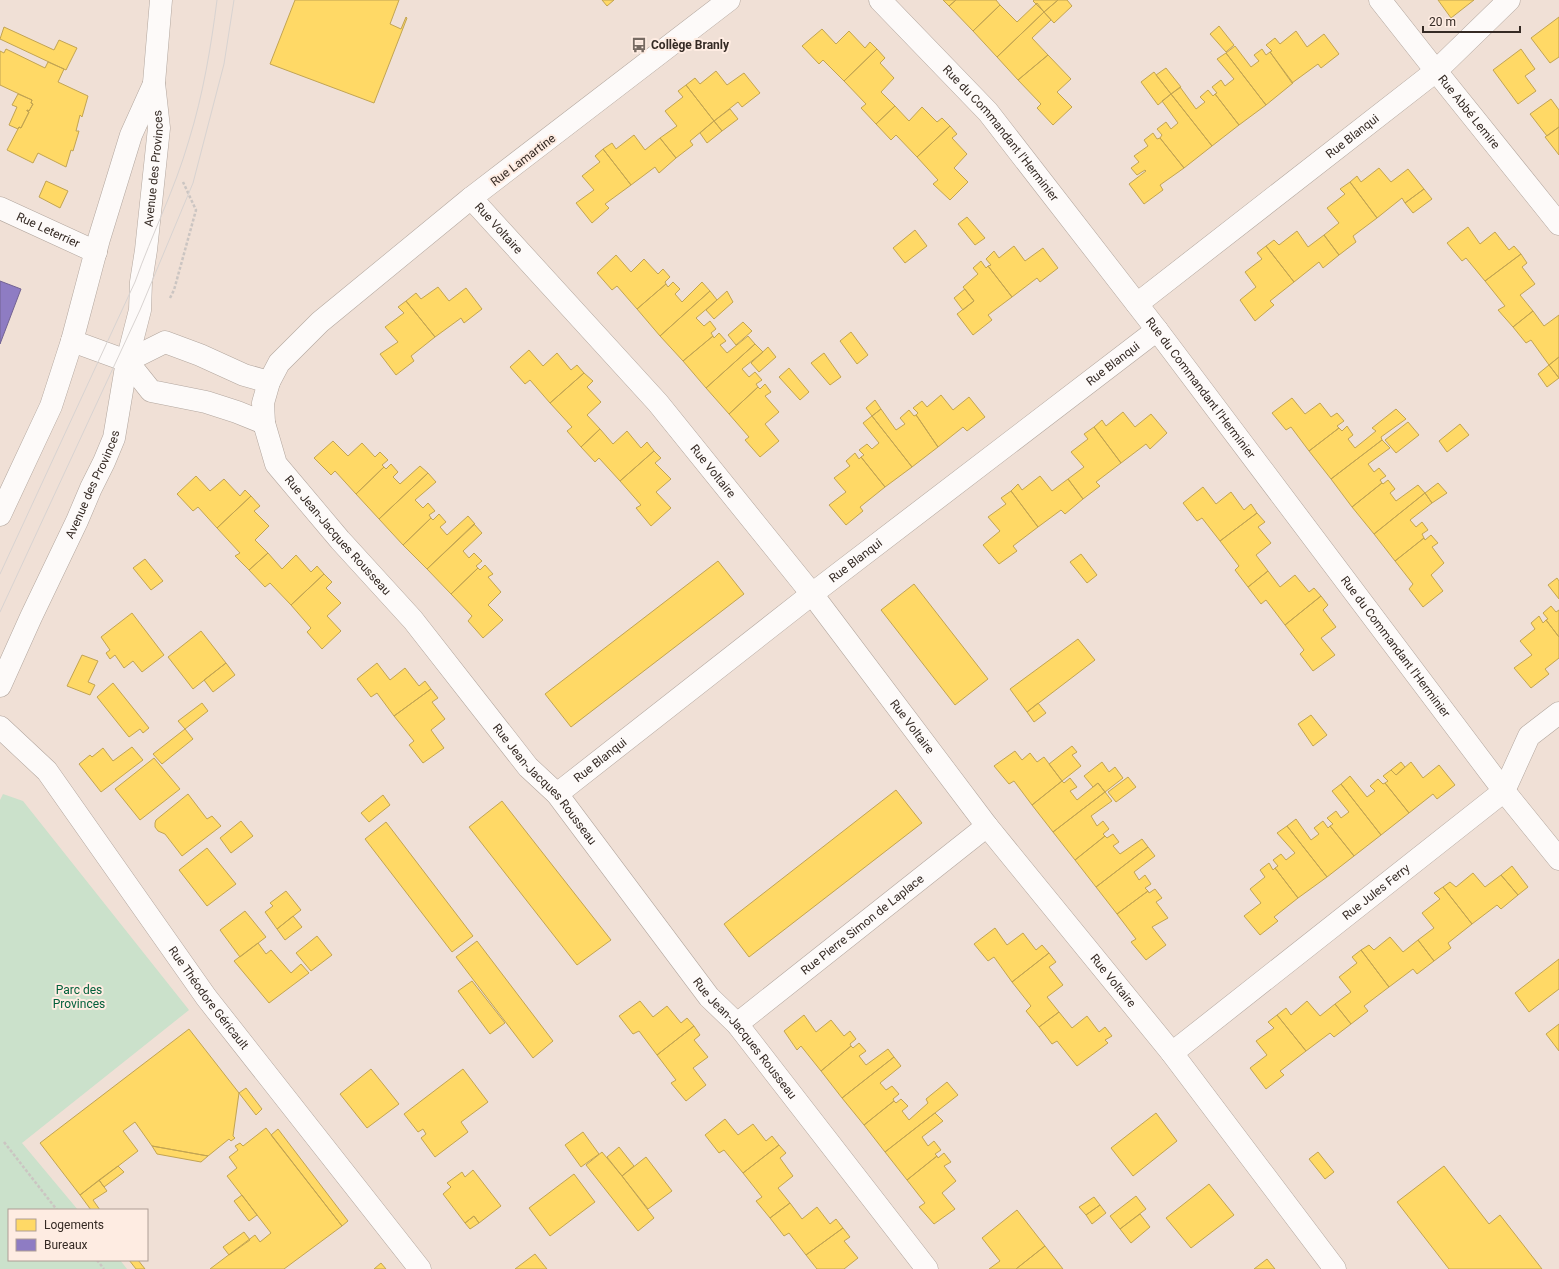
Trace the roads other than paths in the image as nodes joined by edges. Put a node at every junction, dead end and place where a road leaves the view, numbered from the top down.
1 (161, 0) edge
2 (729, 0) edge
3 (880, 0) edge
4 (1380, 0) edge
5 (1509, 0) edge
6 (1436, 71) junction
7 (154, 83) junction
8 (471, 198) junction
9 (0, 208) edge
10 (1559, 224) edge
11 (96, 252) junction
12 (1137, 304) junction
13 (1157, 330) junction
14 (72, 341) junction
15 (127, 361) junction
16 (269, 382) junction
17 (264, 423) junction
18 (0, 515) edge
19 (812, 594) junction
20 (0, 686) edge
21 (1559, 713) edge
22 (0, 727) edge
23 (1504, 791) junction
24 (557, 794) junction
25 (987, 826) junction
26 (1559, 859) edge
27 (737, 1024) junction
28 (1172, 1053) junction
29 (420, 1269) edge
30 (927, 1269) edge
31 (1335, 1269) edge

1 - 7 street
2 - 8 street, Rue Lamartine
3 - 12 street, Rue du Commandant l'Herminier
4 - 6 street, Rue Abbé Lemire
5 - 6 street, Rue Blanqui
6 - 10 street, Rue Abbé Lemire
6 - 12 street, Rue Blanqui
7 - 11 street, Avenue des Provinces
7 - 15 street, Avenue des Provinces
8 - 16 street, Rue Lamartine
8 - 19 street, Rue Voltaire
9 - 11 street, Rue Leterrier
11 - 14 street, Avenue des Provinces
12 - 13 street, Rue du Commandant l'Herminier
13 - 19 street, Rue Blanqui
13 - 23 street, Rue du Commandant l'Herminier
14 - 15 street
14 - 18 street, Avenue des Provinces
15 - 16 street
15 - 17 street
15 - 20 street, Avenue des Provinces
16 - 17 street, Rue Lamartine
17 - 24 street, Rue Jean-Jacques Rousseau
19 - 24 street, Rue Blanqui
19 - 25 street, Rue Voltaire
21 - 23 street, Rue Jules Ferry
22 - 29 street, Rue Théodore Géricault
23 - 26 street, Rue du Commandant l'Herminier
23 - 28 street, Rue Jules Ferry
24 - 27 street, Rue Jean-Jacques Rousseau
25 - 27 street, Rue Pierre Simon de Laplace
25 - 28 street, Rue Voltaire
27 - 30 street, Rue Jean-Jacques Rousseau
28 - 31 street, Rue Voltaire

